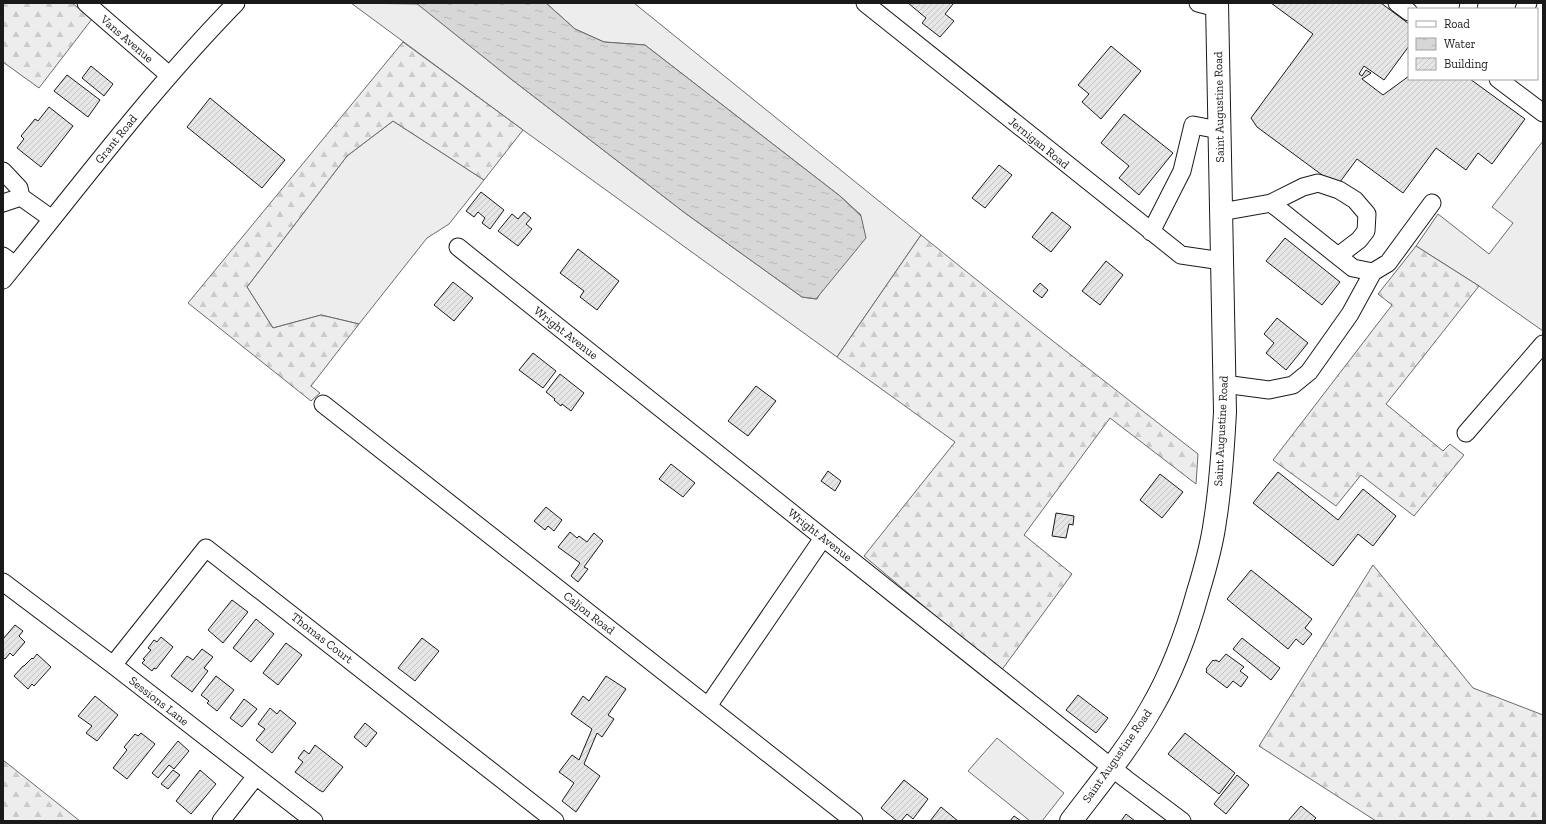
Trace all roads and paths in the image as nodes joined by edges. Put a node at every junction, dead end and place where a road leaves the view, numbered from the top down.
1 (86, 3) edge
2 (236, 3) edge
3 (865, 3) edge
4 (1211, 5) edge
5 (169, 75) junction
6 (1499, 80) edge
7 (1543, 112) edge
8 (1219, 130) junction
9 (3, 170) edge
10 (21, 197) junction
11 (3, 203) edge
12 (1271, 203) junction
13 (1432, 203) dead end
14 (1221, 212) junction
15 (52, 220) junction
16 (1150, 232) junction
17 (458, 247) dead end
18 (1338, 256) junction
19 (9, 260) edge
20 (1222, 261) junction
21 (1373, 272) junction
22 (3, 280) edge
23 (1543, 344) edge
24 (1224, 384) junction
25 (323, 404) dead end
26 (1466, 433) dead end
27 (823, 538) junction
28 (3, 582) edge
29 (113, 665) junction
30 (708, 706) junction
31 (1112, 767) junction
32 (256, 776) junction
33 (221, 821) edge
34 (314, 821) edge
35 (555, 821) edge
36 (854, 821) edge
37 (1070, 821) edge
38 (1182, 821) edge

1 - 5 street, Vans Avenue
2 - 5 street, Grant Road
3 - 16 street, Jernigan Road
4 - 8 main road, Saint Augustine Road
5 - 15 street, Grant Road
6 - 7 street
8 - 14 main road, Saint Augustine Road
8 - 16 street
9 - 10 street
10 - 11 street
10 - 15 street
12 - 14 street
12 - 18 street
12 - 18 street
13 - 21 street
14 - 20 main road, Saint Augustine Road
15 - 19 street, Grant Road
16 - 20 street, Jernigan Road
17 - 27 street, Wright Avenue
18 - 21 street
19 - 22 street, Grant Road
20 - 24 main road, Saint Augustine Road
21 - 24 street
23 - 26 street
24 - 31 main road, Saint Augustine Road
25 - 30 street, Caljon Road
27 - 30 street
27 - 31 street, Wright Avenue
28 - 29 street, Sessions Lane
29 - 32 street, Sessions Lane
29 - 35 street, Thomas Court
30 - 36 street, Caljon Road
31 - 37 main road, Saint Augustine Road
31 - 38 street, Wright Avenue
32 - 33 street
32 - 34 street, Sessions Lane

